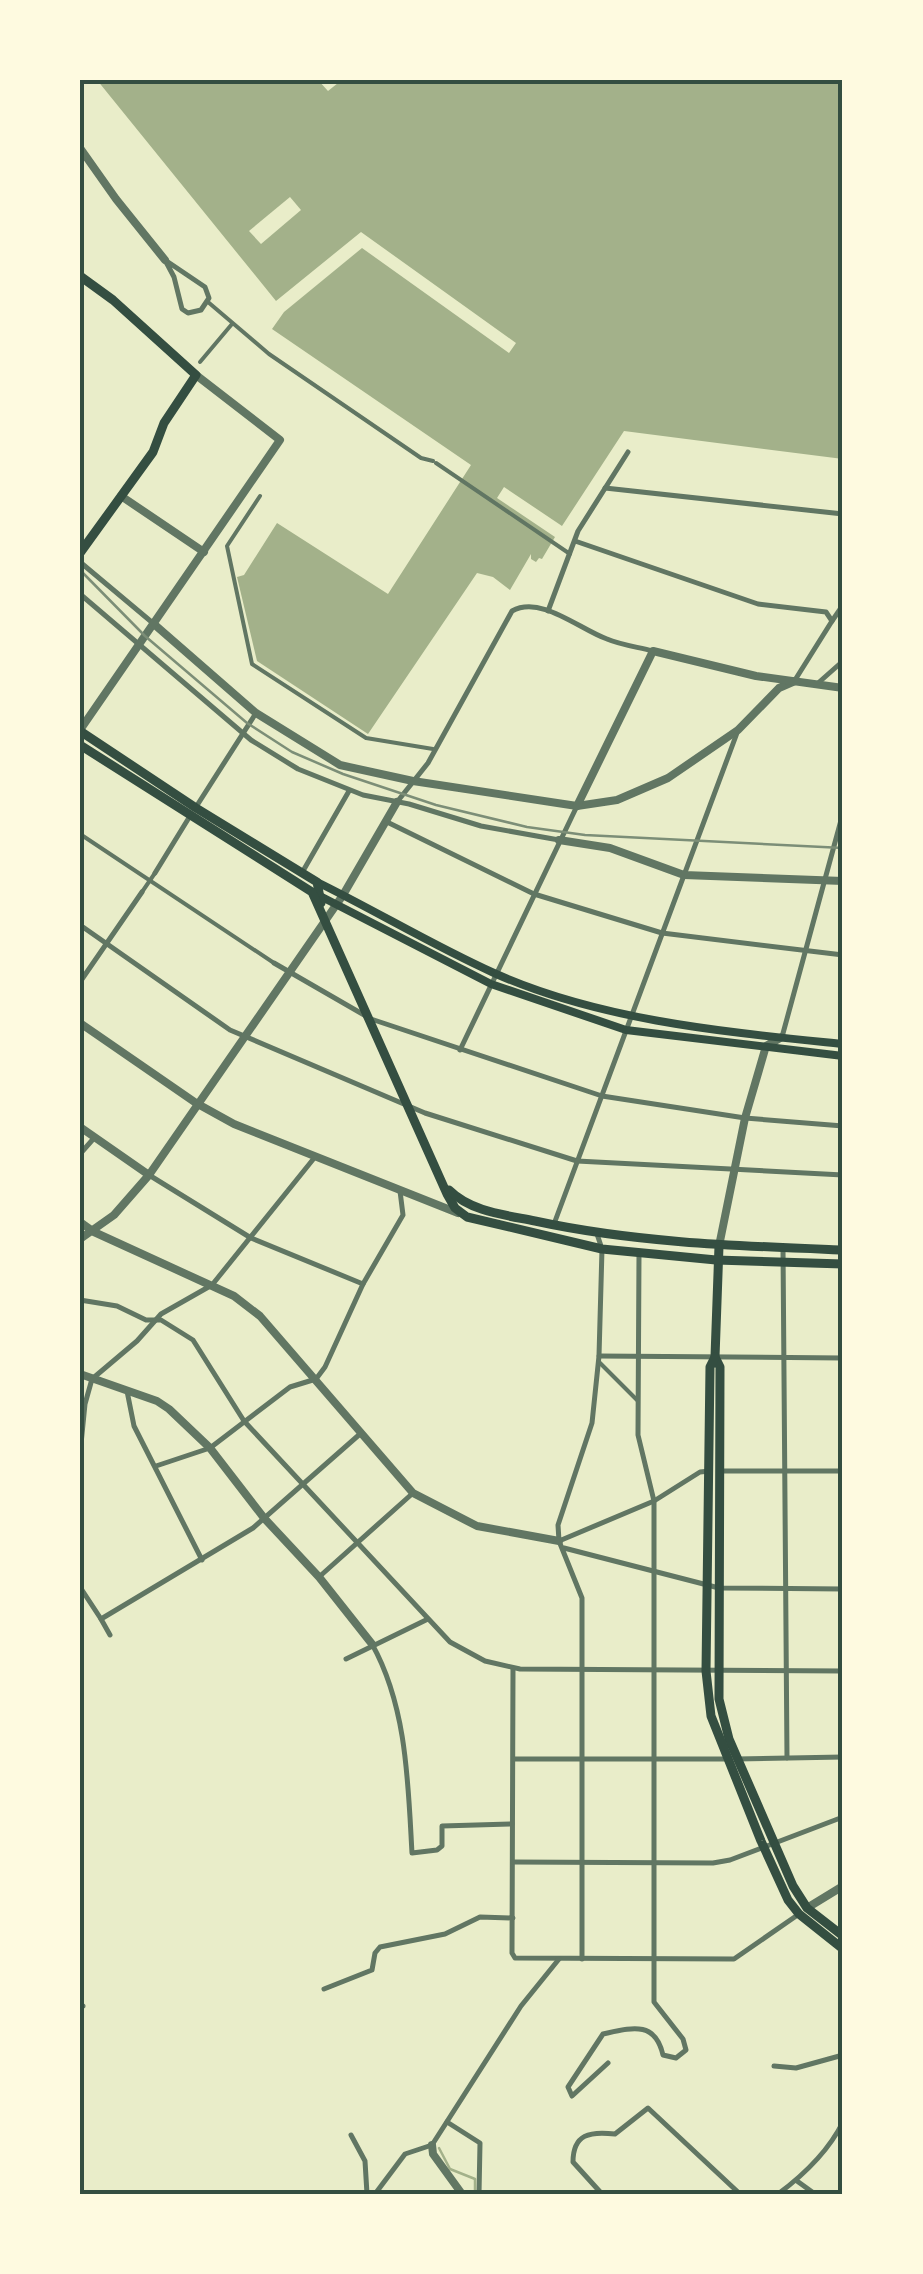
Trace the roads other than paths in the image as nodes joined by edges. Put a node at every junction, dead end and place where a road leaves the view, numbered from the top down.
1 (80, 148) edge
2 (166, 260) junction
3 (80, 276) edge
4 (208, 302) junction
5 (232, 324) junction
6 (200, 362) dead end
7 (196, 375) junction
8 (628, 452) dead end
9 (605, 488) junction
10 (122, 496) junction
11 (260, 496) dead end
12 (843, 514) edge
13 (575, 541) junction
14 (204, 552) junction
15 (80, 553) edge
16 (570, 554) junction
17 (80, 562) edge
18 (80, 594) edge
19 (843, 605) edge
20 (548, 612) junction
21 (832, 621) junction
22 (155, 625) junction
23 (138, 644) junction
24 (653, 651) junction
25 (843, 661) edge
26 (795, 681) junction
27 (817, 684) junction
28 (843, 688) edge
29 (256, 712) junction
30 (80, 730) edge
31 (738, 730) junction
32 (243, 732) junction
33 (80, 744) edge
34 (435, 750) junction
35 (413, 782) junction
36 (348, 791) junction
37 (397, 802) junction
38 (577, 806) junction
39 (193, 812) junction
40 (843, 813) edge
41 (385, 821) junction
42 (80, 834) edge
43 (559, 840) junction
44 (154, 873) joint
45 (302, 873) junction
46 (684, 875) junction
47 (150, 880) junction
48 (826, 880) junction
49 (843, 881) edge
50 (316, 890) junction
51 (142, 892) joint
52 (534, 894) junction
53 (343, 895) junction
54 (336, 904) junction
55 (324, 921) junction
56 (80, 924) edge
57 (662, 933) junction
58 (107, 942) junction
59 (807, 950) junction
60 (843, 954) edge
61 (274, 963) joint
62 (288, 972) junction
63 (496, 974) junction
64 (80, 982) edge
65 (491, 984) junction
66 (631, 1017) junction
67 (371, 1020) junction
68 (80, 1023) edge
69 (626, 1030) junction
70 (243, 1037) junction
71 (782, 1038) junction
72 (843, 1044) edge
73 (766, 1046) junction
74 (460, 1050) junction
75 (843, 1056) edge
76 (602, 1096) junction
77 (196, 1103) junction
78 (409, 1107) junction
79 (745, 1118) junction
80 (843, 1126) edge
81 (80, 1127) edge
82 (95, 1138) junction
83 (80, 1154) edge
84 (315, 1157) junction
85 (578, 1160) junction
86 (735, 1168) junction
87 (149, 1175) junction
88 (439, 1175) junction
89 (843, 1175) edge
90 (399, 1188) junction
91 (420, 1196) junction
92 (451, 1202) junction
93 (470, 1206) junction
94 (467, 1218) junction
95 (80, 1222) edge
96 (554, 1225) junction
97 (94, 1232) junction
98 (597, 1234) junction
99 (614, 1237) junction
100 (251, 1238) junction
101 (80, 1239) edge
102 (718, 1246) junction
103 (783, 1248) junction
104 (602, 1249) junction
105 (843, 1250) edge
106 (639, 1255) junction
107 (716, 1260) junction
108 (784, 1261) junction
109 (843, 1264) edge
110 (363, 1284) junction
111 (212, 1285) junction
112 (80, 1300) edge
113 (153, 1320) junction
114 (637, 1357) junction
115 (716, 1357) junction
116 (786, 1358) junction
117 (843, 1358) edge
118 (599, 1359) junction
119 (80, 1374) edge
120 (92, 1379) junction
121 (316, 1379) junction
122 (127, 1391) junction
123 (637, 1400) junction
124 (244, 1421) junction
125 (360, 1434) junction
126 (210, 1448) junction
127 (80, 1454) edge
128 (156, 1466) junction
129 (708, 1471) junction
130 (720, 1471) junction
131 (843, 1471) edge
132 (785, 1472) junction
133 (305, 1483) junction
134 (414, 1493) junction
135 (654, 1501) junction
136 (264, 1518) junction
137 (357, 1541) junction
138 (561, 1544) junction
139 (202, 1560) junction
140 (654, 1573) junction
141 (319, 1577) junction
142 (707, 1586) junction
143 (80, 1587) edge
144 (718, 1588) junction
145 (843, 1589) edge
146 (786, 1590) junction
147 (428, 1619) junction
148 (101, 1620) junction
149 (110, 1634) dead end
150 (372, 1644) junction
151 (346, 1659) dead end
152 (513, 1669) junction
153 (581, 1671) junction
154 (654, 1671) junction
155 (706, 1671) junction
156 (784, 1671) junction
157 (843, 1671) edge
158 (718, 1672) junction
159 (787, 1758) junction
160 (843, 1758) edge
161 (584, 1759) junction
162 (653, 1759) junction
163 (732, 1759) junction
164 (514, 1760) junction
165 (843, 1817) edge
166 (512, 1824) junction
167 (768, 1845) junction
168 (513, 1862) junction
169 (582, 1862) junction
170 (652, 1862) junction
171 (843, 1886) edge
172 (803, 1911) junction
173 (513, 1918) junction
174 (843, 1936) edge
175 (843, 1949) edge
176 (559, 1959) junction
177 (582, 1959) junction
178 (652, 1961) junction
179 (324, 1988) dead end
180 (843, 2055) edge
181 (608, 2063) dead end
182 (774, 2066) dead end
183 (447, 2122) junction
184 (843, 2122) edge
185 (351, 2135) dead end
186 (432, 2146) junction
187 (796, 2181) junction
188 (367, 2194) edge
189 (375, 2194) edge
190 (462, 2194) edge
191 (479, 2194) edge
192 (602, 2194) edge
193 (740, 2194) edge
194 (778, 2194) edge
195 (815, 2194) edge

1 - 2 street
2 - 4 street
2 - 4 street
3 - 7 main road
4 - 5 street
5 - 6 street
5 - 16 street
7 - 10 main road
7 - 14 street
8 - 9 street
9 - 12 street
9 - 13 street
10 - 14 street
10 - 15 main road
11 - 34 street
13 - 16 street
13 - 21 street
14 - 22 street
16 - 20 street
17 - 22 street
18 - 23 street
19 - 21 street
20 - 24 street
20 - 34 street
21 - 26 street
22 - 23 street
22 - 29 street
23 - 30 street
23 - 32 street
24 - 26 street
24 - 38 street
25 - 27 street
26 - 27 street
26 - 31 street
27 - 28 street
29 - 32 street
29 - 35 street
30 - 39 main road
31 - 38 street
31 - 46 street
32 - 36 street
32 - 39 street
33 - 39 main road
34 - 35 street
35 - 37 street
35 - 38 street
36 - 37 street
36 - 45 street
37 - 41 street
37 - 43 street
38 - 43 street
39 - 44 street
39 - 45 main road
39 - 50 main road
40 - 48 street
41 - 52 street
41 - 53 street
42 - 47 street
43 - 46 street
43 - 52 street
44 - 47 street
45 - 50 main road
46 - 48 street
46 - 57 street
47 - 51 street
47 - 61 street
48 - 49 street
48 - 59 street
50 - 53 main road
50 - 54 main road
50 - 55 main road
51 - 58 street
52 - 57 street
52 - 63 street
53 - 54 street
53 - 63 main road
54 - 55 street
54 - 65 main road
55 - 62 street
55 - 67 main road
56 - 58 street
57 - 59 street
57 - 66 street
58 - 64 street
58 - 70 street
59 - 60 street
59 - 71 street
61 - 62 street
62 - 67 street
62 - 70 street
63 - 65 street
63 - 66 main road
65 - 69 main road
65 - 74 street
66 - 69 street
66 - 71 main road
67 - 74 street
67 - 78 main road
68 - 77 street
69 - 73 main road
69 - 76 street
70 - 77 street
70 - 78 street
71 - 72 main road
71 - 73 street
73 - 75 main road
73 - 79 street
74 - 76 street
76 - 79 street
76 - 85 street
77 - 84 street
77 - 87 street
78 - 85 street
78 - 88 main road
79 - 80 street
79 - 86 street
81 - 82 street
82 - 83 street
82 - 87 street
84 - 90 street
84 - 100 street
85 - 86 street
85 - 96 street
86 - 89 street
86 - 102 street
87 - 97 street
87 - 100 street
88 - 92 main road
88 - 93 main road
90 - 91 street
90 - 110 street
91 - 92 street
91 - 94 street
92 - 93 street
92 - 94 main road
93 - 96 main road
94 - 104 main road
95 - 97 street
96 - 98 main road
97 - 101 street
97 - 111 street
98 - 99 main road
98 - 104 street
99 - 102 main road
99 - 104 street
100 - 110 street
100 - 111 street
102 - 103 main road
102 - 107 main road
103 - 105 main road
103 - 108 street
104 - 106 main road
104 - 118 street
106 - 107 main road
106 - 114 street
107 - 108 main road
107 - 115 main road
108 - 109 main road
108 - 116 street
110 - 121 street
111 - 113 street
111 - 121 street
112 - 113 street
113 - 120 street
113 - 124 street
114 - 115 street
114 - 118 street
114 - 123 street
115 - 116 street
115 - 129 main road
115 - 130 main road
116 - 117 street
116 - 132 street
118 - 123 street
118 - 138 street
119 - 120 street
120 - 122 street
120 - 127 street
121 - 124 street
121 - 125 street
122 - 126 street
122 - 128 street
123 - 135 street
124 - 126 street
124 - 133 street
125 - 133 street
125 - 134 street
126 - 128 street
126 - 136 street
128 - 139 street
129 - 130 street
129 - 135 street
129 - 142 main road
130 - 132 street
130 - 144 main road
131 - 132 street
132 - 146 street
133 - 136 street
133 - 137 street
134 - 137 street
134 - 138 street
135 - 138 street
135 - 140 street
136 - 139 street
136 - 141 street
137 - 141 street
137 - 147 street
138 - 140 street
138 - 153 street
139 - 148 street
140 - 142 street
140 - 154 street
141 - 150 street
142 - 144 street
142 - 155 main road
143 - 148 street
144 - 146 street
144 - 158 main road
145 - 146 street
146 - 156 street
147 - 150 street
147 - 152 street
148 - 149 street
150 - 151 street
150 - 166 street
152 - 153 street
152 - 164 street
153 - 154 street
153 - 161 street
154 - 155 street
154 - 162 street
155 - 158 street
155 - 163 main road
156 - 157 street
156 - 158 street
156 - 159 street
158 - 163 main road
159 - 160 street
159 - 163 street
161 - 162 street
161 - 164 street
161 - 169 street
162 - 163 street
162 - 170 street
163 - 167 main road
164 - 166 street
165 - 167 street
166 - 168 street
167 - 170 street
167 - 172 main road
168 - 169 street
168 - 173 street
169 - 170 street
169 - 177 street
170 - 178 street
171 - 172 street
172 - 174 main road
172 - 175 main road
172 - 178 street
173 - 176 street
173 - 179 street
176 - 177 street
176 - 183 street
177 - 178 street
178 - 181 street
180 - 182 street
183 - 186 street
183 - 191 street
184 - 187 street
185 - 188 street
186 - 189 street
186 - 190 street
187 - 194 street
187 - 195 street
192 - 193 street

